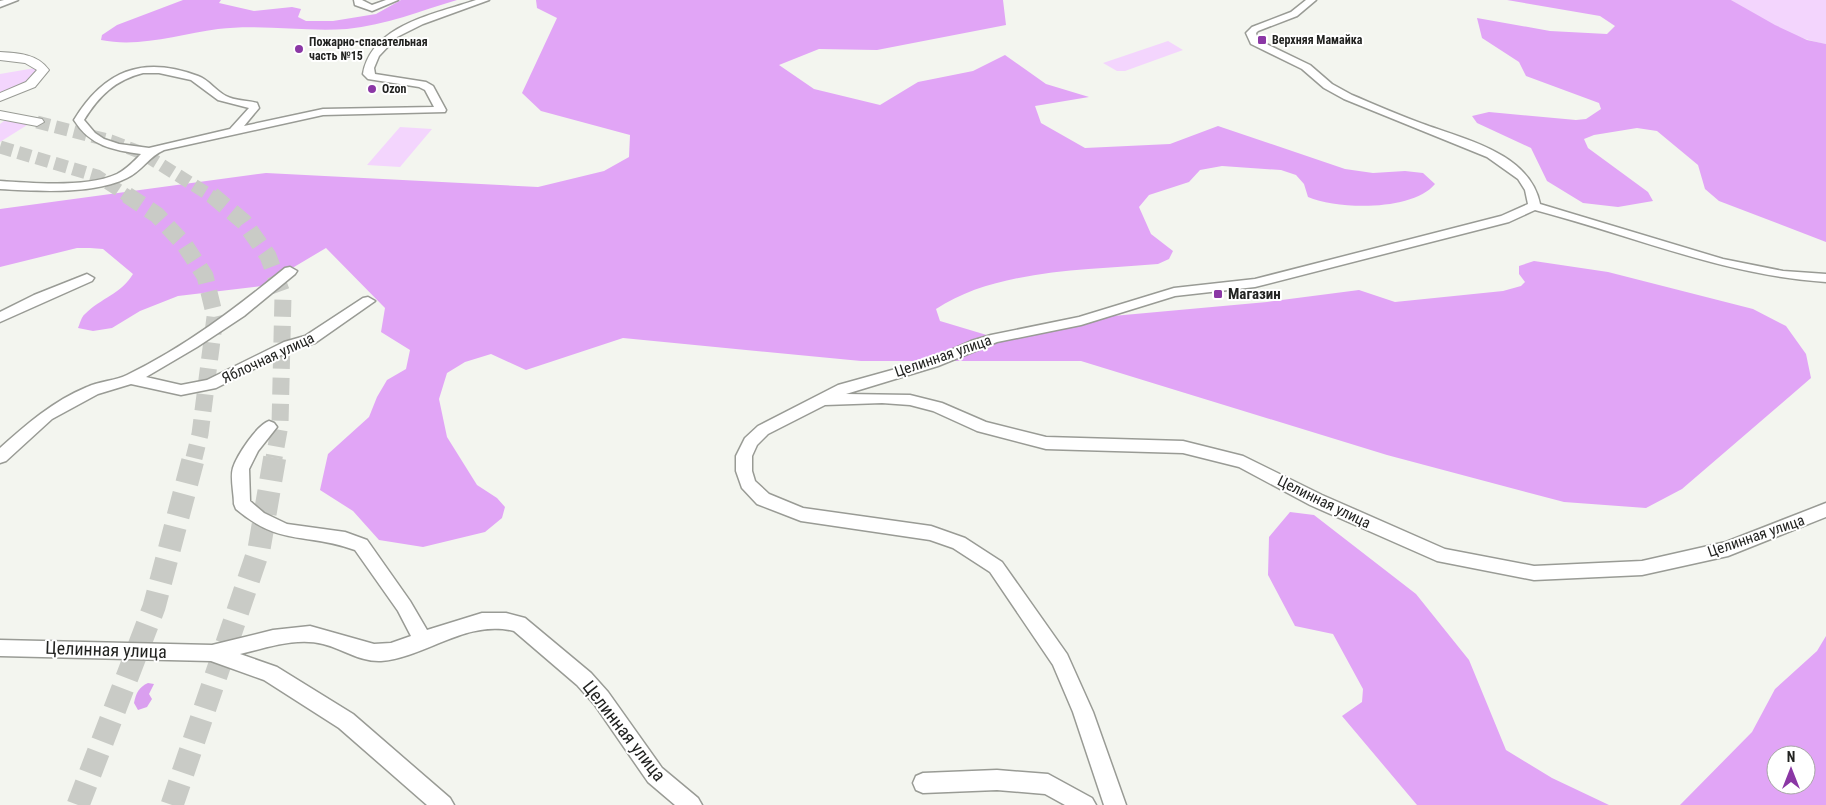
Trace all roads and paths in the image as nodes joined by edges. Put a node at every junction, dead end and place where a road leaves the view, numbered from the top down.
1 (14, 0) edge
2 (358, 0) edge
3 (394, 0) edge
4 (485, 0) edge
5 (1312, 0) edge
6 (0, 4) edge
7 (0, 56) edge
8 (26, 87) junction
9 (0, 97) edge
10 (0, 115) edge
11 (22, 118) junction
12 (37, 122) tunnel mouth
13 (235, 130) junction
14 (148, 151) junction
15 (0, 185) edge
16 (1534, 206) junction
17 (290, 271) dead end
18 (87, 278) dead end
19 (1826, 278) edge
20 (368, 302) dead end
21 (0, 318) edge
22 (131, 379) junction
23 (818, 400) junction
24 (269, 427) dead end
25 (0, 457) edge
26 (1826, 510) edge
27 (423, 640) junction
28 (0, 648) edge
29 (211, 653) junction
30 (923, 783) dead end
31 (443, 805) edge
32 (691, 805) edge
33 (1085, 805) edge
34 (1115, 805) edge

1 - 6 street
2 - 3 street
4 - 13 street
5 - 16 street
7 - 8 main road
8 - 9 main road
8 - 11 main road
10 - 11 main road
11 - 12 main road
13 - 14 street
13 - 14 street
14 - 15 street
16 - 19 street
16 - 23 street, Целинная улица
17 - 22 street, Яблочная улица
18 - 21 street
20 - 22 street, Яблочная улица
22 - 25 street, Яблочная улица
23 - 26 street, Целинная улица
23 - 34 street, Целинная улица
24 - 27 street
27 - 29 street, Целинная улица
27 - 32 street, Целинная улица
28 - 29 street, Целинная улица
29 - 31 street, Целинная улица
30 - 33 street

